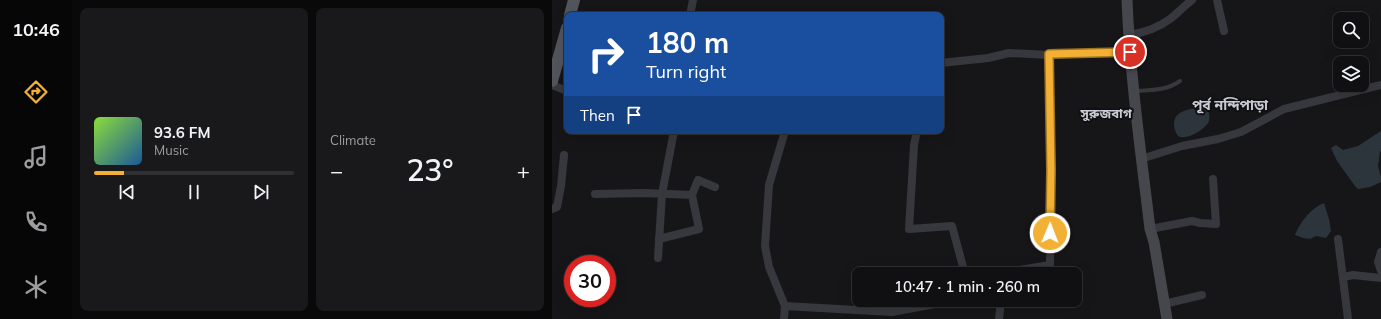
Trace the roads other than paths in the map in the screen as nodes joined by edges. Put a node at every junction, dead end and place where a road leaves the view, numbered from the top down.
1 (574, 0) edge
2 (693, 0) edge
3 (1127, 0) edge
4 (1192, 0) edge
5 (1217, 0) edge
6 (571, 12) edge
7 (691, 12) edge
8 (1224, 31) dead end
9 (1128, 35) junction
10 (564, 39) edge
11 (1130, 52) junction
12 (1049, 54) junction
13 (944, 62) edge
14 (552, 81) edge
15 (1180, 81) dead end
16 (552, 85) edge
17 (1381, 85) edge
18 (564, 90) edge
19 (1133, 91) junction
20 (673, 134) edge
21 (784, 134) edge
22 (916, 134) edge
23 (564, 154) dead end
24 (1142, 160) junction
25 (1213, 179) dead end
26 (715, 187) dead end
27 (595, 194) dead end
28 (662, 194) junction
29 (692, 195) junction
30 (552, 209) edge
31 (1150, 229) junction
32 (1338, 238) dead end
33 (659, 239) junction
34 (1381, 252) edge
35 (658, 258) dead end
36 (962, 267) edge
37 (1034, 267) edge
38 (1381, 271) edge
39 (1343, 276) junction
40 (1381, 278) edge
41 (1202, 295) dead end
42 (1164, 304) junction
43 (785, 306) junction
44 (919, 307) edge
45 (1000, 307) edge
46 (784, 319) edge
47 (999, 319) edge
48 (1167, 319) edge
49 (1348, 319) edge

1 - 6 main road
2 - 7 street
3 - 9 street
4 - 9 street
5 - 8 street
9 - 11 street
10 - 14 main road
11 - 12 street
11 - 19 street
12 - 13 street
12 - 37 street
15 - 19 lane
16 - 18 street
17 - 24 street
19 - 24 street
20 - 28 street
21 - 43 street
22 - 36 street
23 - 30 street
24 - 31 street
25 - 31 street
26 - 29 street
27 - 28 street
28 - 29 street
28 - 33 street
29 - 33 street
31 - 42 street
32 - 39 street
33 - 35 street
34 - 38 street
39 - 40 street
39 - 49 street
41 - 42 street
42 - 48 street
43 - 44 street
43 - 46 street
45 - 47 street

